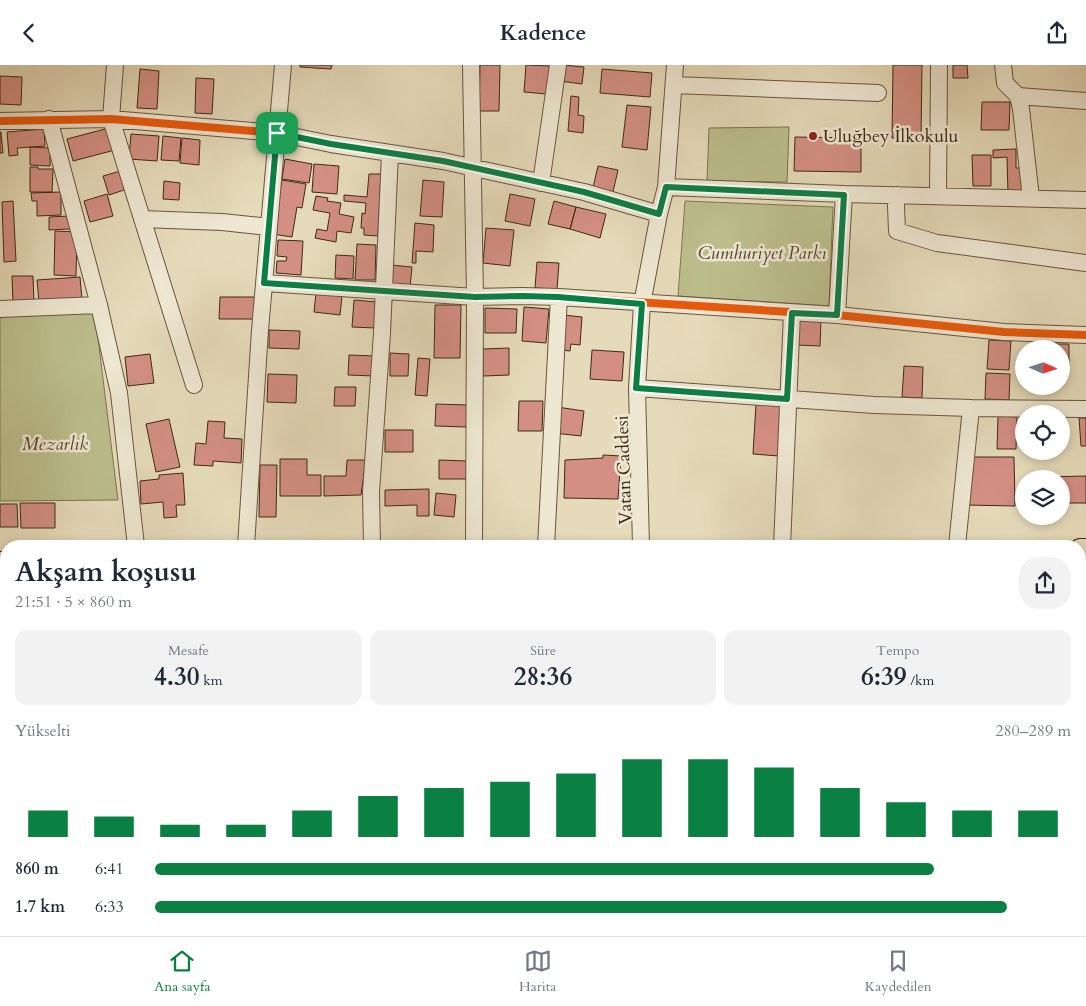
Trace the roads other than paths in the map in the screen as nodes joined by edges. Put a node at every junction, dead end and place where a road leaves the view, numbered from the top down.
1 (115, 65) edge
2 (283, 65) edge
3 (471, 65) edge
4 (558, 65) edge
5 (675, 65) edge
6 (939, 65) edge
7 (1003, 65) edge
8 (674, 85) junction
9 (878, 93) dead end
10 (1018, 96) junction
11 (1086, 101) edge
12 (50, 119) junction
13 (111, 119) junction
14 (0, 121) edge
15 (277, 133) junction
16 (390, 153) junction
17 (472, 168) junction
18 (540, 183) junction
19 (666, 187) junction
20 (844, 195) junction
21 (897, 195) junction
22 (938, 196) junction
23 (1031, 198) junction
24 (1086, 200) edge
25 (659, 214) junction
26 (142, 219) junction
27 (269, 227) junction
28 (1086, 263) edge
29 (264, 283) junction
30 (383, 290) junction
31 (475, 297) junction
32 (558, 297) junction
33 (642, 304) junction
34 (99, 305) junction
35 (0, 309) edge
36 (792, 313) junction
37 (837, 315) junction
38 (1086, 335) edge
39 (194, 385) dead end
40 (636, 388) junction
41 (787, 399) junction
42 (971, 408) junction
43 (1086, 409) edge
44 (135, 540) edge
45 (246, 540) edge
46 (372, 540) edge
47 (474, 540) edge
48 (546, 540) edge
49 (641, 540) edge
50 (782, 540) edge
51 (958, 540) edge

1 - 13 street
2 - 15 street
3 - 17 street
4 - 18 street
5 - 8 street, Vatan Caddesi
6 - 22 street
7 - 10 street
8 - 9 street
8 - 19 street, Vatan Caddesi
10 - 11 street
10 - 23 street
12 - 13 street
12 - 14 street
12 - 34 street
13 - 15 street
13 - 26 street
15 - 16 street
15 - 27 street
16 - 17 street
16 - 30 street
17 - 18 street
17 - 31 street
18 - 25 street
19 - 20 street
19 - 25 street, Vatan Caddesi
20 - 21 street
20 - 37 street
21 - 22 street
21 - 28 street
22 - 23 street
23 - 24 street
25 - 33 street, Vatan Caddesi
26 - 27 street
26 - 39 street
27 - 29 street
29 - 30 street
29 - 45 street
30 - 31 street
30 - 46 street
31 - 32 street
31 - 47 street
32 - 33 street
32 - 48 street
33 - 36 street
33 - 40 street, Vatan Caddesi
34 - 35 street
34 - 44 street
36 - 37 street
36 - 41 street
37 - 38 street
40 - 41 street
40 - 49 street, Vatan Caddesi
41 - 42 street
41 - 50 street
42 - 43 street
42 - 51 street

